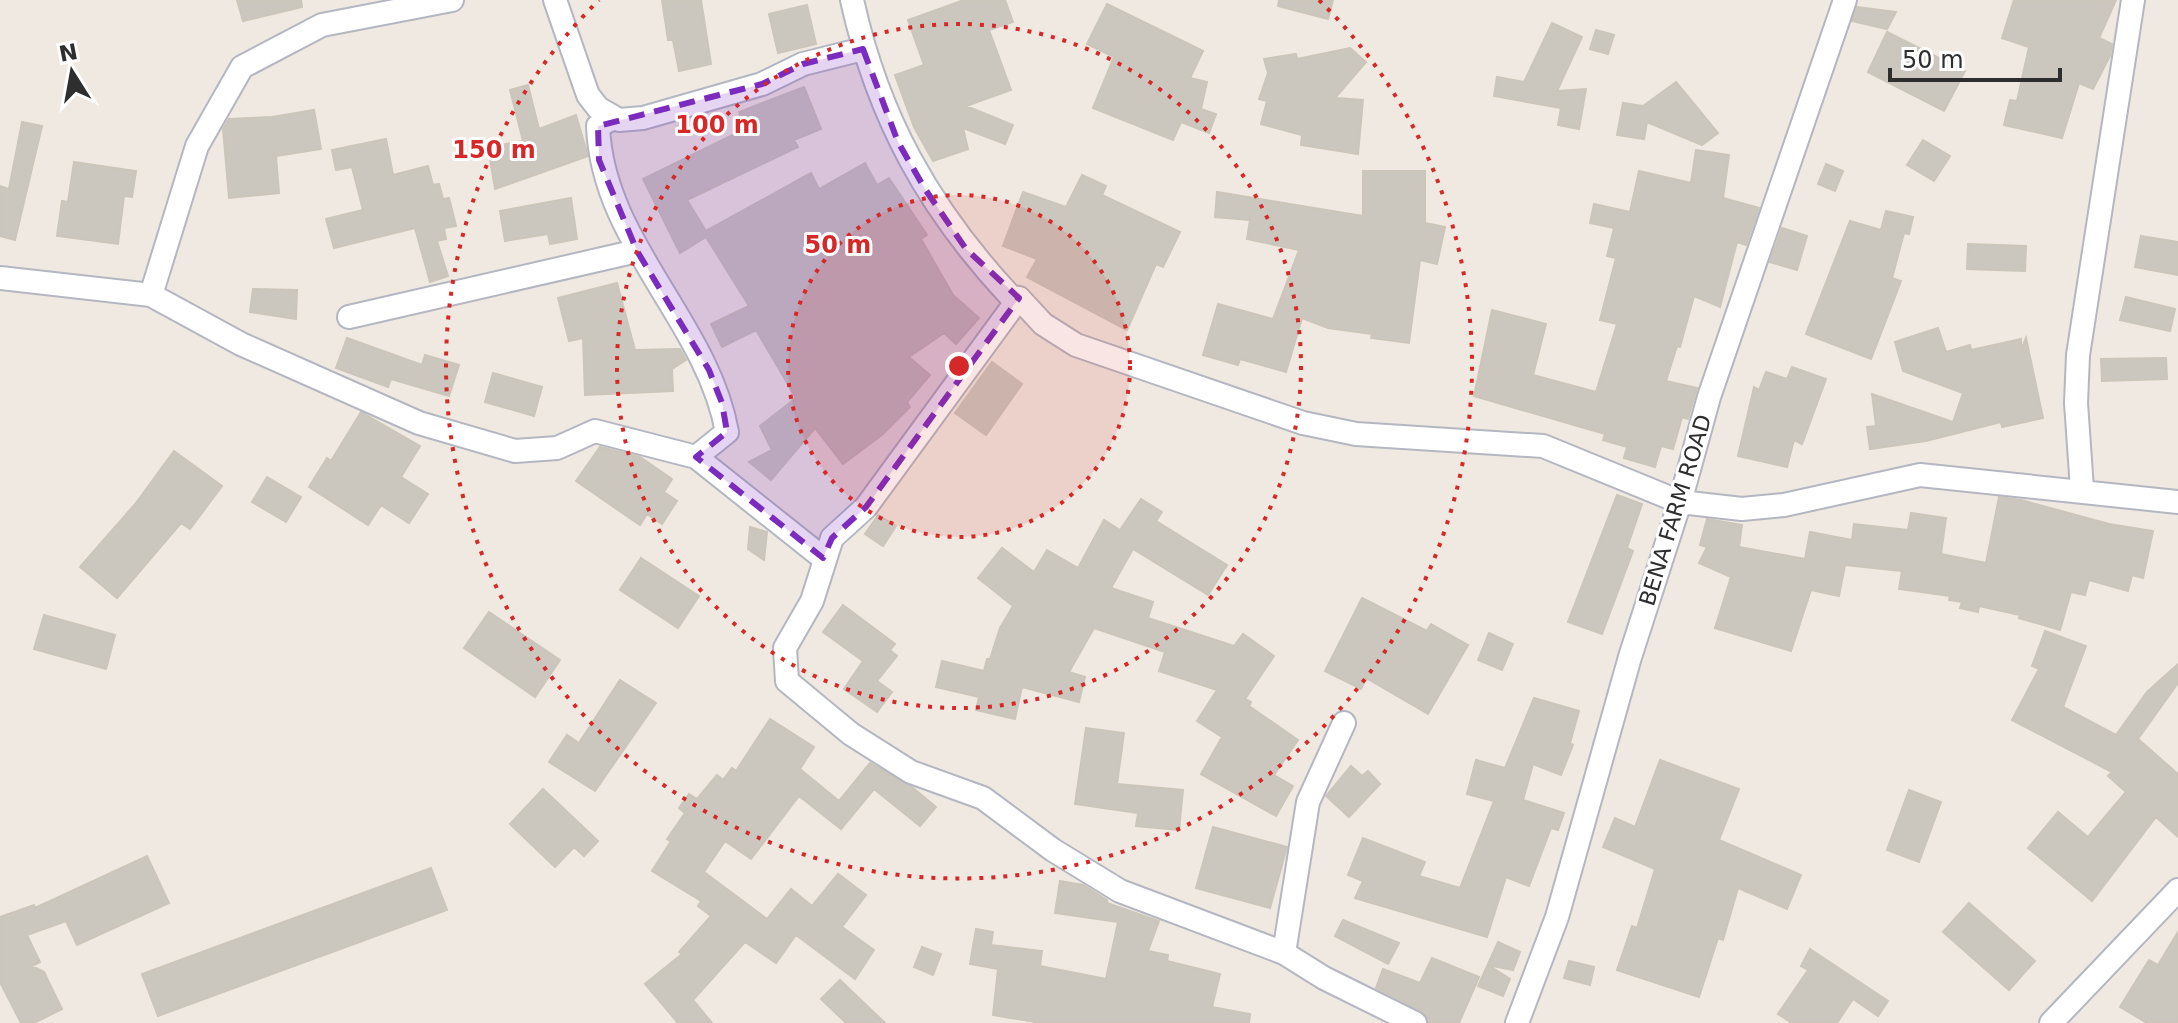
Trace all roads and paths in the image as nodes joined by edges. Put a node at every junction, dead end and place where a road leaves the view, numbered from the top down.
1 (452, 0) edge
2 (555, 0) edge
3 (852, 0) edge
4 (1845, 0) edge
5 (2133, 0) edge
6 (863, 49) junction
7 (612, 119) junction
8 (637, 251) junction
9 (0, 278) edge
10 (151, 295) junction
11 (1019, 298) junction
12 (349, 317) dead end
13 (696, 457) junction
14 (2082, 489) junction
15 (1680, 502) junction
16 (2178, 502) edge
17 (823, 558) junction
18 (1344, 723) dead end
19 (2178, 890) edge
20 (1284, 953) junction
21 (1415, 1023) edge
22 (1517, 1023) edge
23 (2051, 1023) edge

1 - 10 street
2 - 7 street
3 - 6 street
4 - 15 street, BENA FARM ROAD
5 - 14 street
6 - 7 street
6 - 11 street
7 - 8 street
8 - 12 street
8 - 13 street
9 - 10 street
10 - 13 street
11 - 15 street
11 - 17 street
13 - 17 street
14 - 15 street
14 - 16 street
15 - 22 street, BENA FARM ROAD
17 - 20 street
18 - 20 street
19 - 23 street
20 - 21 street

